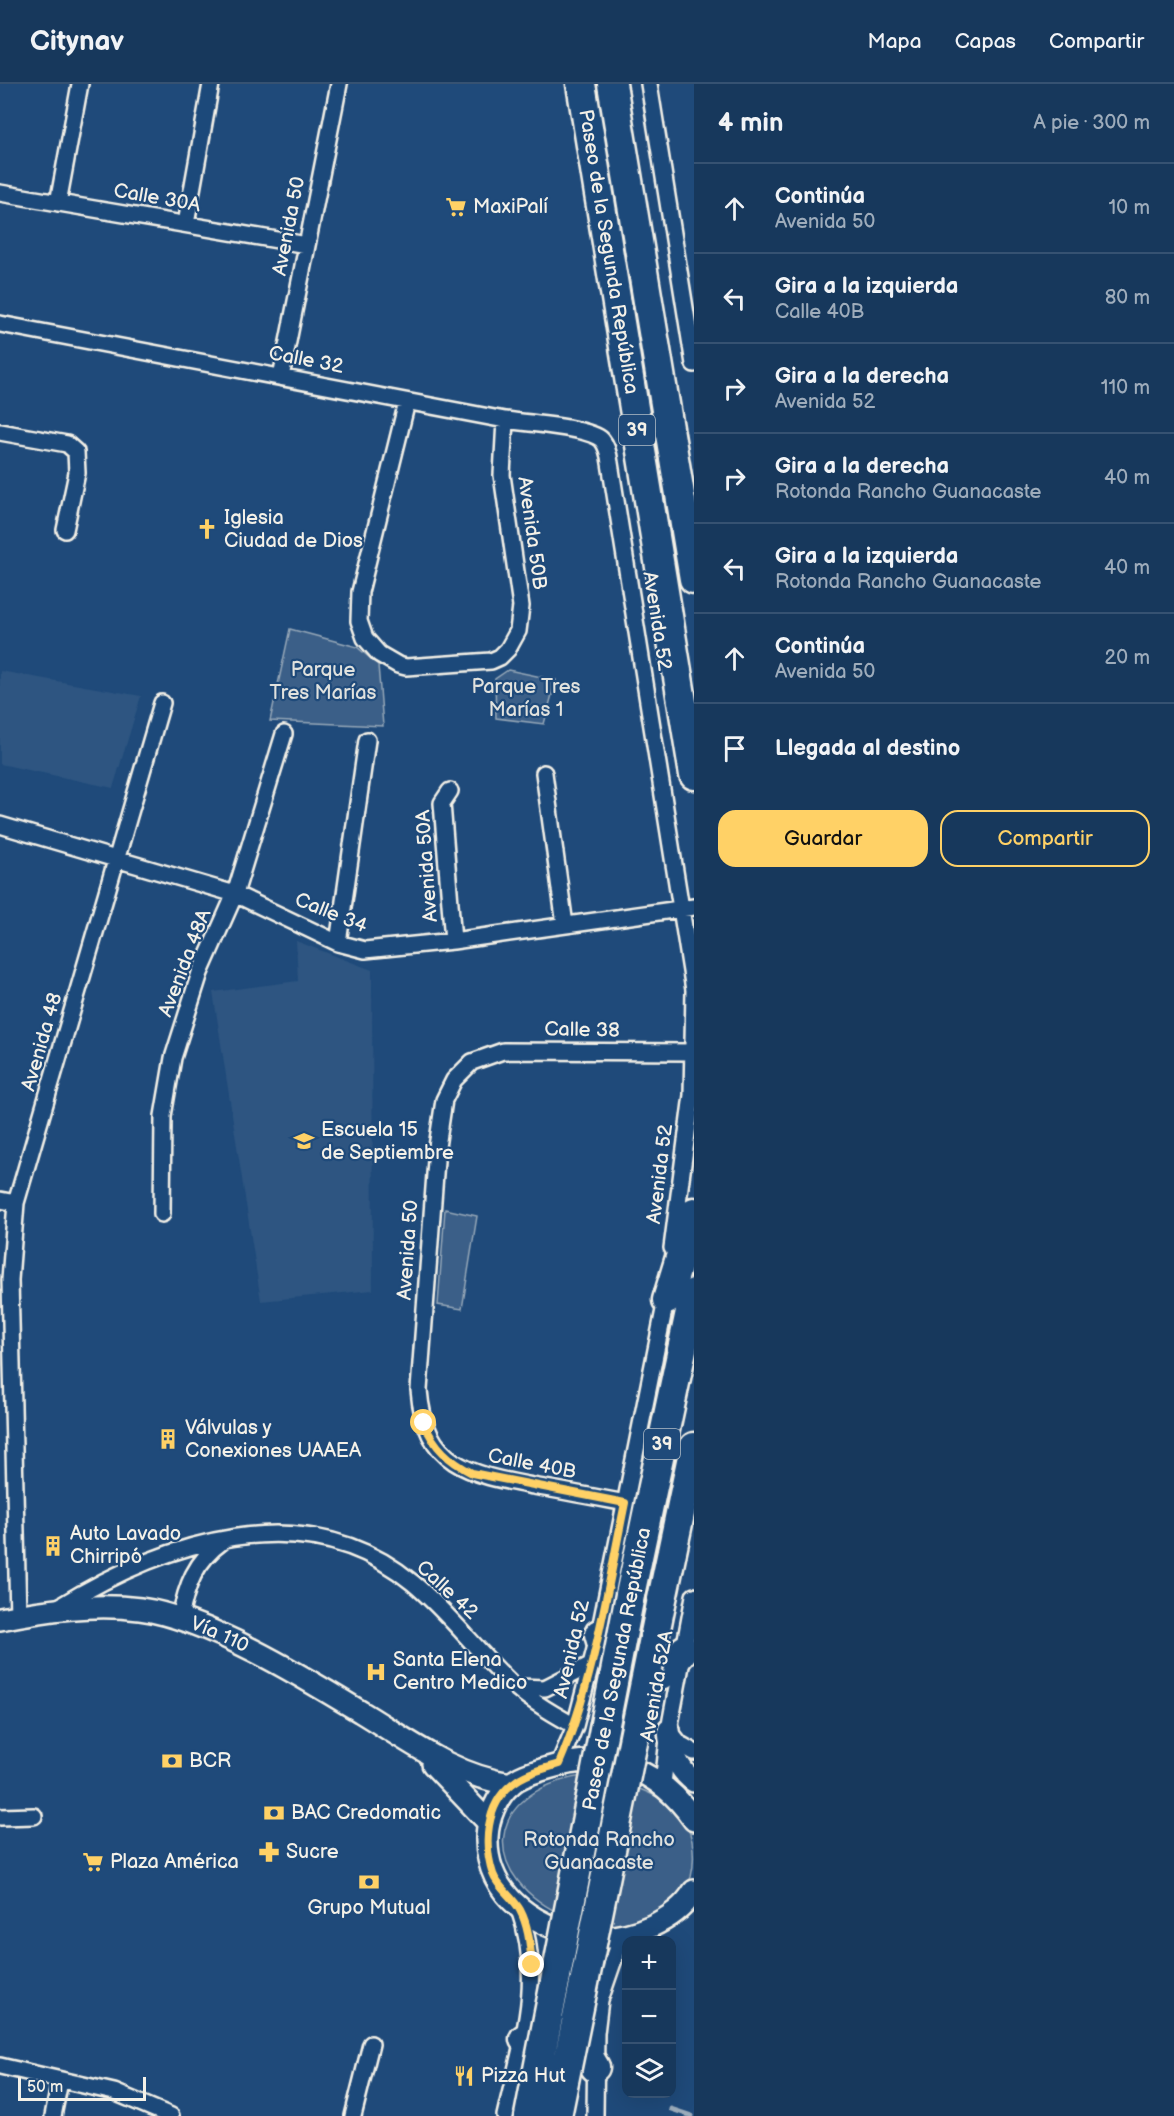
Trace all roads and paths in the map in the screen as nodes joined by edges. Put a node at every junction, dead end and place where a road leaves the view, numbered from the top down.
1 (80, 84) edge
2 (211, 84) edge
3 (339, 84) edge
4 (581, 84) edge
5 (612, 84) edge
6 (649, 84) edge
7 (0, 193) edge
8 (58, 202) junction
9 (186, 224) junction
10 (307, 245) junction
11 (0, 324) edge
12 (694, 364) edge
13 (281, 377) junction
14 (407, 402) junction
15 (505, 420) junction
16 (0, 432) edge
17 (602, 440) joint
18 (65, 530) dead end
19 (694, 579) edge
20 (162, 703) dead end
21 (284, 734) dead end
22 (367, 740) dead end
23 (544, 773) dead end
24 (694, 775) edge
25 (450, 791) dead end
26 (0, 825) edge
27 (117, 858) junction
28 (235, 894) junction
29 (688, 908) edge
30 (565, 925) junction
31 (453, 941) junction
32 (338, 943) junction
33 (693, 1052) edge
34 (472, 1062) joint
35 (0, 1200) edge
36 (16, 1203) junction
37 (694, 1212) edge
38 (162, 1214) dead end
39 (694, 1293) edge
40 (667, 1300) junction
41 (694, 1447) edge
42 (439, 1449) joint
43 (625, 1503) junction
44 (231, 1536) junction
45 (694, 1596) edge
46 (52, 1610) junction
47 (9, 1618) edge
48 (180, 1619) junction
49 (599, 1634) junction
50 (684, 1650) junction
51 (590, 1665) junction
52 (513, 1685) junction
53 (575, 1726) junction
54 (669, 1730) junction
55 (415, 1747) junction
56 (694, 1752) edge
57 (559, 1764) junction
58 (694, 1781) edge
59 (511, 1784) junction
60 (663, 1784) junction
61 (688, 1802) edge
62 (34, 1816) dead end
63 (0, 1817) edge
64 (694, 1820) edge
65 (488, 1822) junction
66 (694, 1891) edge
67 (519, 1909) junction
68 (622, 1936) junction
69 (524, 2040) junction
70 (371, 2044) dead end
71 (0, 2066) edge
72 (595, 2067) junction
73 (60, 2081) junction
74 (53, 2116) edge
75 (171, 2116) edge
76 (353, 2116) edge
77 (504, 2116) edge
78 (529, 2116) edge
79 (557, 2116) edge
80 (595, 2116) edge

1 - 8 street
2 - 9 street
3 - 10 street, Avenida 50
4 - 24 highway, Paseo de la Segunda República / 39
5 - 19 highway, Paseo de la Segunda República / 39
6 - 12 street
7 - 8 street, Calle 30A
8 - 9 street, Calle 30A
9 - 10 street, Calle 30A
10 - 13 street, Avenida 50
11 - 13 street, Calle 32
13 - 14 street, Calle 32
14 - 15 street, Calle 32
14 - 15 street, Avenida 50B
15 - 17 street, Calle 32
16 - 18 street
17 - 29 street, Avenida 52
20 - 27 street, Avenida 48
21 - 28 street, Avenida 48A
22 - 32 street
23 - 30 street
25 - 31 street, Avenida 50A
26 - 27 street, Calle 34
27 - 28 street, Calle 34
27 - 36 street, Avenida 48
28 - 32 street, Calle 34
28 - 38 street, Avenida 48A
29 - 30 street, Calle 34
29 - 33 street, Avenida 52
30 - 31 street, Calle 34
31 - 32 street, Calle 34
33 - 34 street, Calle 38
33 - 40 street, Avenida 52
34 - 42 street, Avenida 50
35 - 36 street
36 - 47 street, Avenida 48
37 - 40 highway
39 - 78 highway, Paseo de la Segunda República / 39, bridge
40 - 43 street, Avenida 52
41 - 79 highway, Paseo de la Segunda República / 39, bridge
42 - 43 street, Calle 40B
43 - 49 street, Avenida 52
44 - 46 street, Calle 42
44 - 48 street
44 - 52 street, Calle 42
45 - 50 street, Avenida 52A
46 - 47 main road, Vía 110
46 - 48 main road, Vía 110
48 - 55 main road, Vía 110
49 - 50 highway
49 - 51 street, Avenida 52
50 - 54 street, Avenida 52A
51 - 52 street
51 - 53 street, Avenida 52
52 - 53 street, Calle 42
53 - 57 street, Avenida 52
54 - 56 street
54 - 58 main road
54 - 60 street, Avenida 52A
55 - 59 main road, Vía 110
55 - 65 main road, Vía 110
57 - 59 main road
57 - 60 main road
59 - 65 main road
60 - 61 main road
61 - 64 main road
62 - 63 street
65 - 67 main road
66 - 68 main road
67 - 68 main road
67 - 69 street
68 - 72 street
69 - 72 highway
69 - 77 street
70 - 76 street
71 - 73 street
72 - 80 street
73 - 74 street
73 - 75 street

